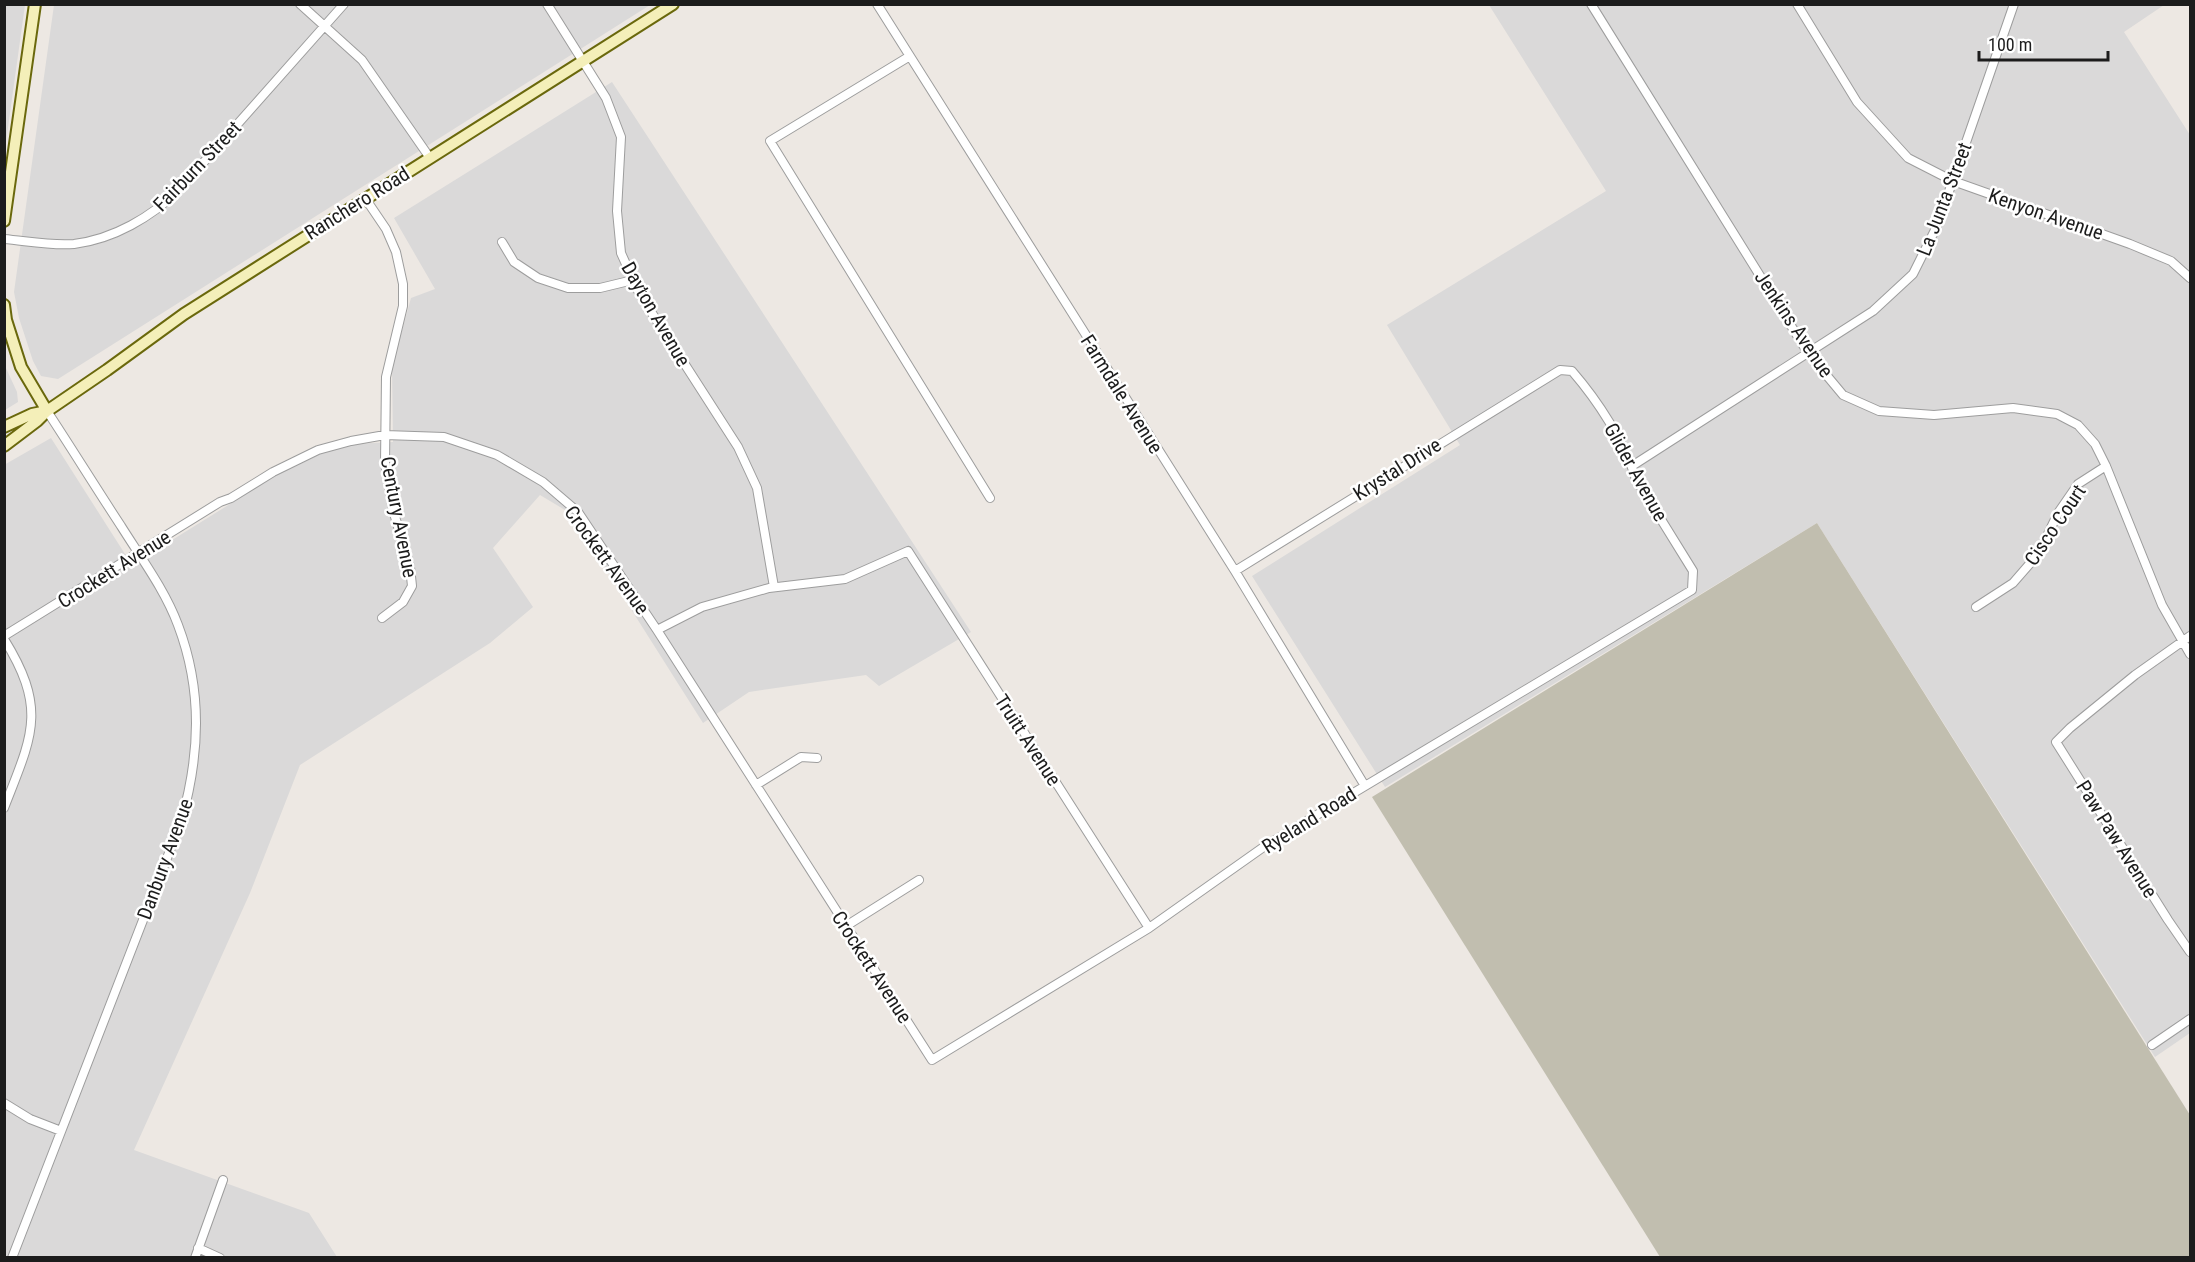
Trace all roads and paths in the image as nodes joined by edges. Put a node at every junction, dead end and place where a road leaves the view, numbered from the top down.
1 (35, 4) edge
2 (300, 4) edge
3 (344, 4) edge
4 (547, 4) edge
5 (673, 4) edge
6 (877, 4) edge
7 (1591, 4) edge
8 (1797, 4) edge
9 (2014, 4) edge
10 (325, 27) junction
11 (910, 56) junction
12 (583, 61) junction
13 (430, 158) junction
14 (1953, 181) junction
15 (365, 198) junction
16 (4, 221) edge
17 (4, 239) edge
18 (502, 242) dead end
19 (2190, 278) edge
20 (633, 280) junction
21 (4, 305) edge
22 (1808, 353) junction
23 (1560, 370) joint
24 (47, 411) junction
25 (4, 427) edge
26 (385, 435) junction
27 (4, 446) edge
28 (1632, 466) junction
29 (2106, 466) junction
30 (990, 498) dead end
31 (139, 554) junction
32 (1235, 571) junction
33 (774, 587) junction
34 (1692, 590) joint
35 (1976, 607) dead end
36 (382, 618) dead end
37 (657, 630) junction
38 (2190, 636) edge
39 (4, 638) edge
40 (2183, 642) junction
41 (2190, 654) edge
42 (818, 758) dead end
43 (756, 785) junction
44 (1365, 786) junction
45 (4, 808) edge
46 (920, 880) dead end
47 (846, 926) junction
48 (1149, 928) junction
49 (2190, 952) edge
50 (2190, 1019) edge
51 (2152, 1045) dead end
52 (932, 1060) joint
53 (4, 1103) edge
54 (61, 1131) junction
55 (223, 1180) dead end
56 (198, 1248) junction
57 (12, 1257) edge
58 (195, 1257) edge
59 (220, 1257) edge

1 - 16 main road
2 - 10 street
3 - 10 street, Fairburn Street
4 - 12 street, Dayton Avenue
5 - 12 main road, Ranchero Road
6 - 11 street, Farmdale Avenue
7 - 22 street, Jenkins Avenue
8 - 14 street, Kenyon Avenue
9 - 14 street, La Junta Street
10 - 13 street
10 - 17 street, Fairburn Street
11 - 30 street
11 - 32 street, Farmdale Avenue
12 - 13 main road, Ranchero Road
12 - 20 street, Dayton Avenue
13 - 15 main road, Ranchero Road
14 - 19 street, Kenyon Avenue
14 - 22 street, La Junta Street
15 - 24 main road, Ranchero Road
15 - 26 street, Century Avenue
18 - 20 street
20 - 33 street, Dayton Avenue
21 - 24 main road, Danbury Avenue
22 - 28 street, La Junta Street
22 - 29 street, Jenkins Avenue
23 - 28 street, Glider Avenue
23 - 32 street, Krystal Drive
24 - 25 main road, Ranchero Road
24 - 27 main road, Ranchero Road
24 - 31 street, Danbury Avenue
26 - 31 street, Crockett Avenue
26 - 36 street, Century Avenue
26 - 37 street, Crockett Avenue
28 - 34 street, Glider Avenue
29 - 35 street, Cisco Court
29 - 40 street, Jenkins Avenue
31 - 39 street, Crockett Avenue
31 - 54 street, Danbury Avenue
32 - 44 street, Farmdale Avenue
33 - 37 street
33 - 48 street, Truitt Avenue
34 - 44 street, Ryeland Road
37 - 43 street, Crockett Avenue
38 - 40 street
39 - 45 street
40 - 41 street
40 - 49 street, Paw Paw Avenue
42 - 43 street
43 - 47 street, Crockett Avenue
44 - 48 street, Ryeland Road
46 - 47 street
47 - 52 street, Crockett Avenue
48 - 52 street, Ryeland Road
50 - 51 street
53 - 54 street
54 - 57 street, Danbury Avenue
55 - 56 street
56 - 58 street
56 - 59 street

